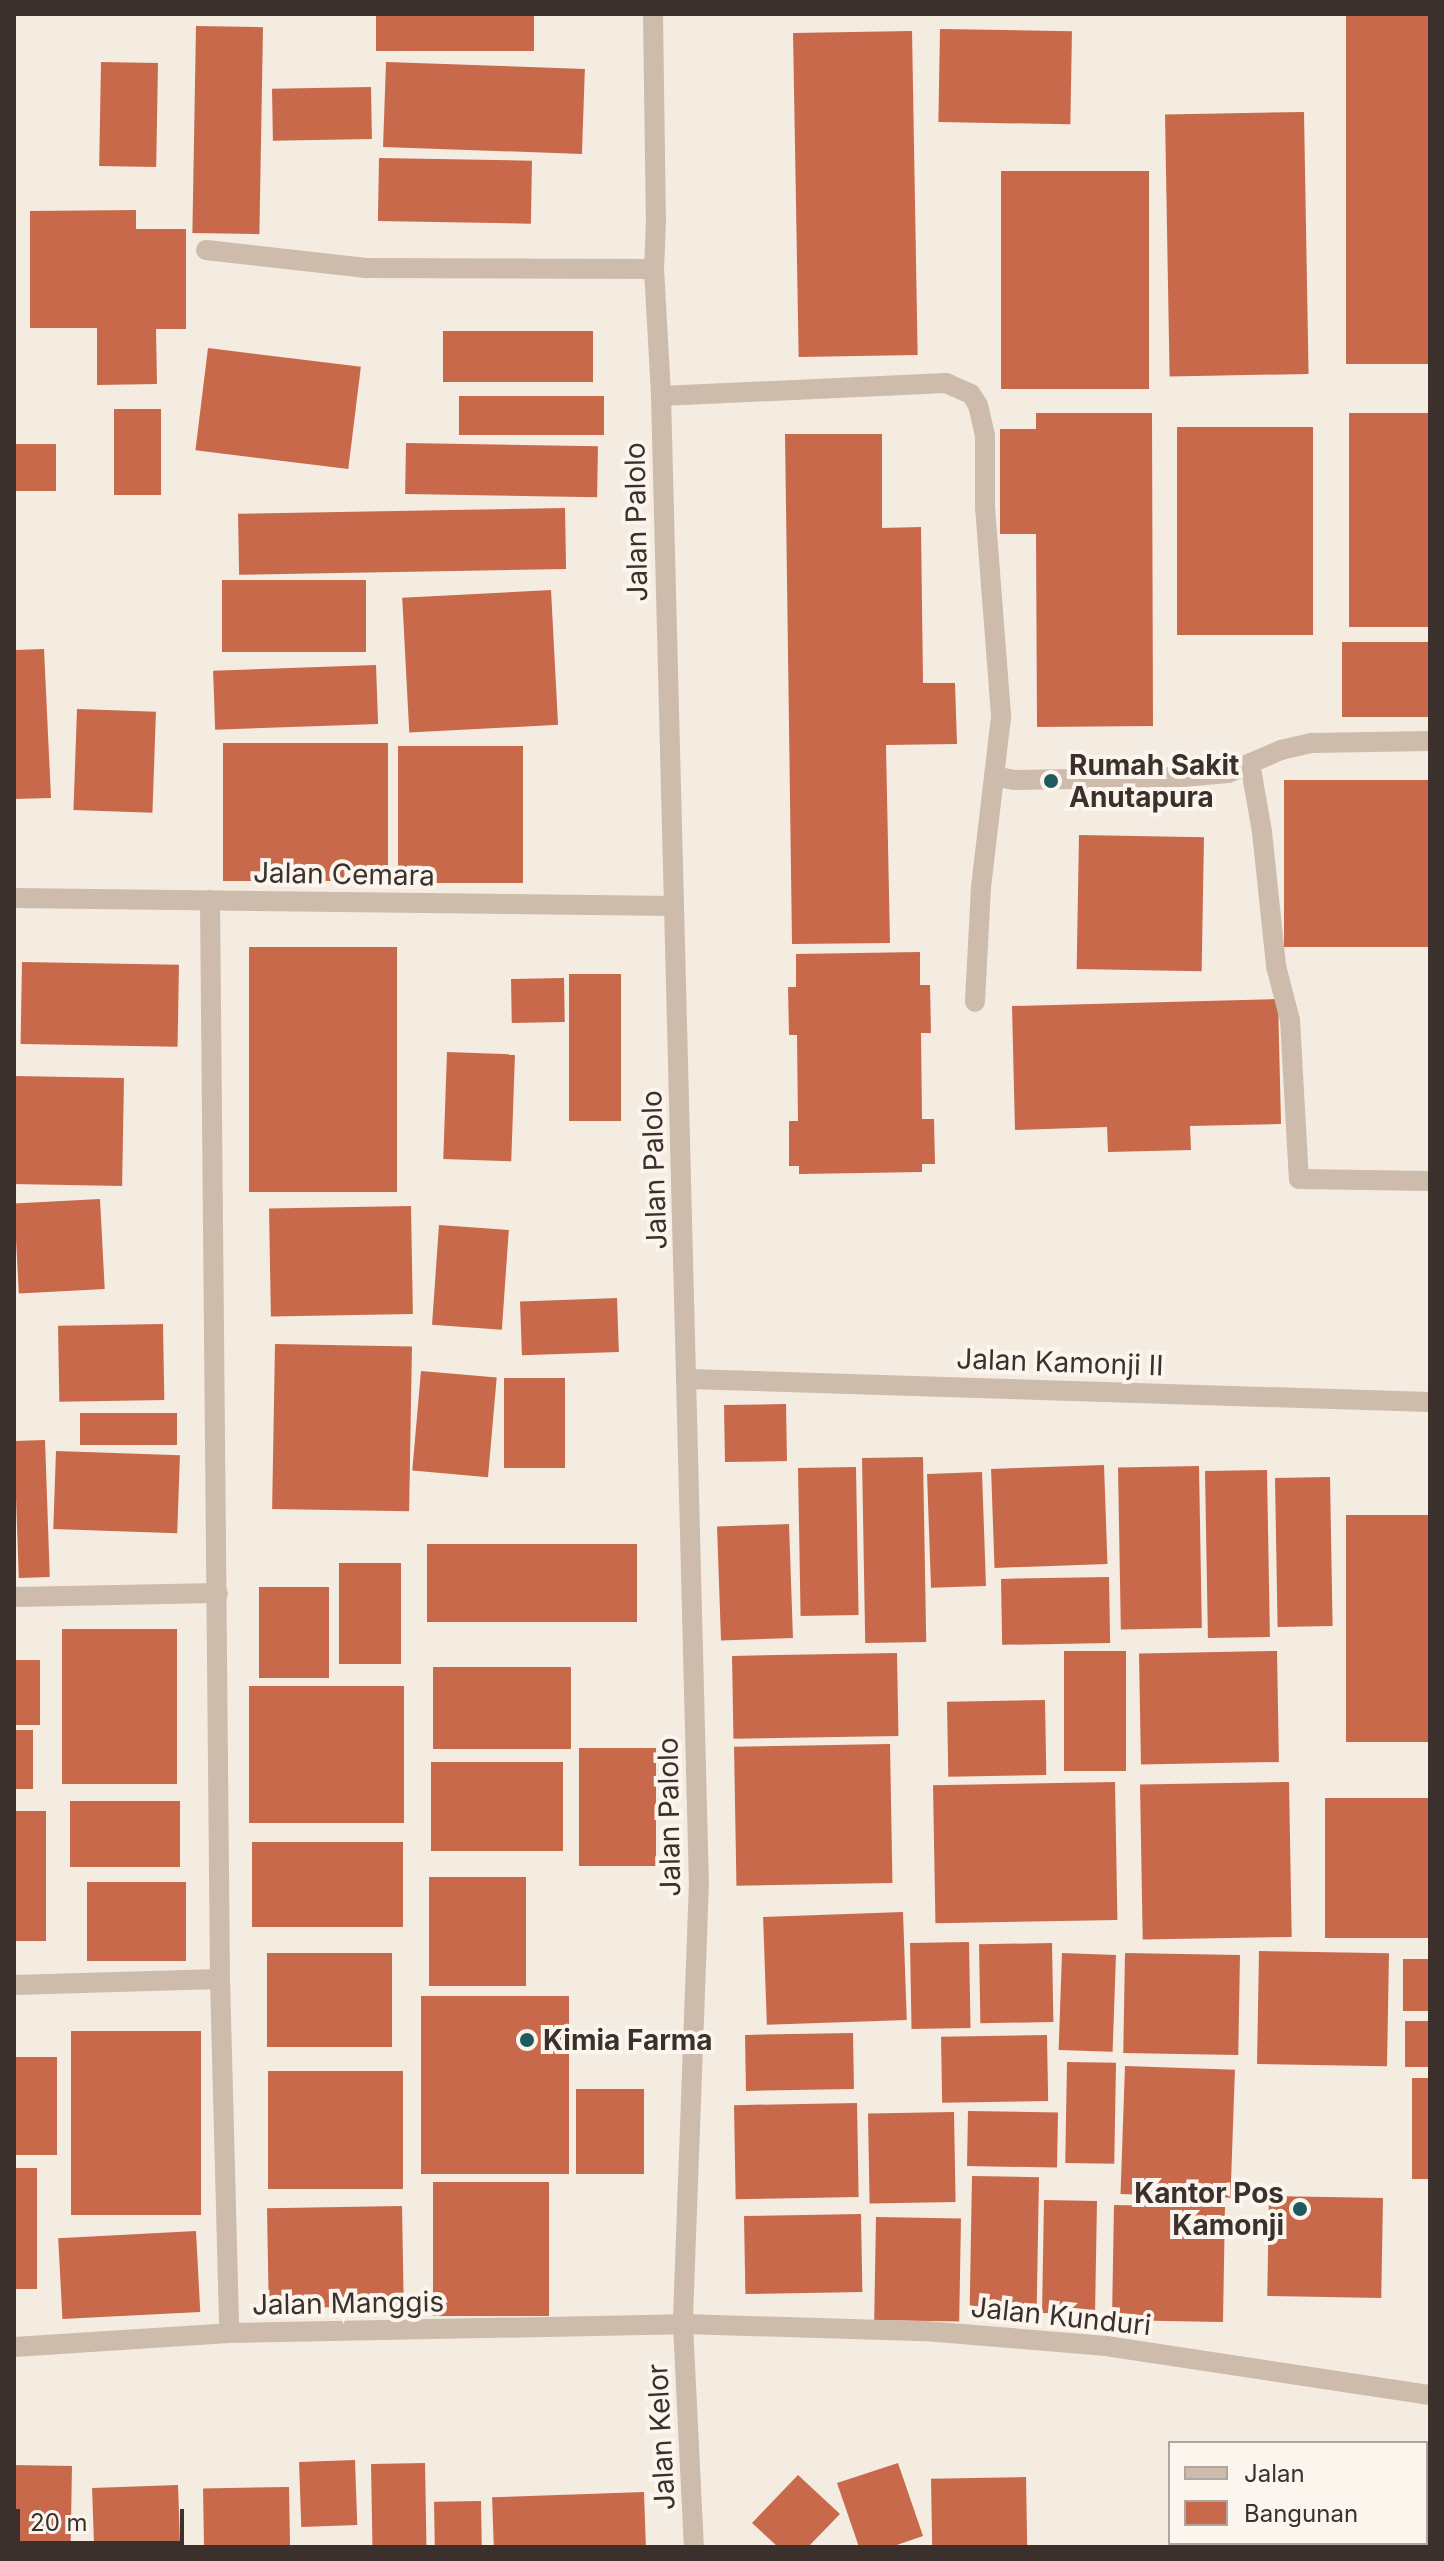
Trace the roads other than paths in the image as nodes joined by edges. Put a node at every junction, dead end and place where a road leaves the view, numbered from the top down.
1 (653, 14) edge
2 (206, 250) dead end
3 (654, 269) junction
4 (661, 396) junction
5 (1430, 741) edge
6 (1250, 763) junction
7 (994, 776) junction
8 (14, 898) edge
9 (210, 900) junction
10 (674, 906) junction
11 (975, 1002) dead end
12 (1430, 1181) edge
13 (688, 1379) junction
14 (1430, 1402) edge
15 (218, 1593) junction
16 (14, 1597) edge
17 (220, 1979) junction
18 (14, 1985) edge
19 (683, 2324) junction
20 (229, 2333) junction
21 (14, 2347) edge
22 (1430, 2395) edge
23 (694, 2547) edge

1 - 3 street, Jalan Palolo
2 - 3 street
3 - 4 street, Jalan Palolo
4 - 7 street
4 - 10 street, Jalan Palolo
5 - 6 street
6 - 7 street
6 - 12 street
7 - 11 street
8 - 9 street, Jalan Cemara
9 - 10 street, Jalan Cemara
9 - 15 street
10 - 13 street, Jalan Palolo
13 - 14 street, Jalan Kamonji II
13 - 19 street, Jalan Palolo
15 - 16 street
15 - 17 street
17 - 18 street
17 - 20 street
19 - 20 street, Jalan Manggis
19 - 22 street, Jalan Kunduri
19 - 23 street, Jalan Kelor
20 - 21 street, Jalan Manggis

